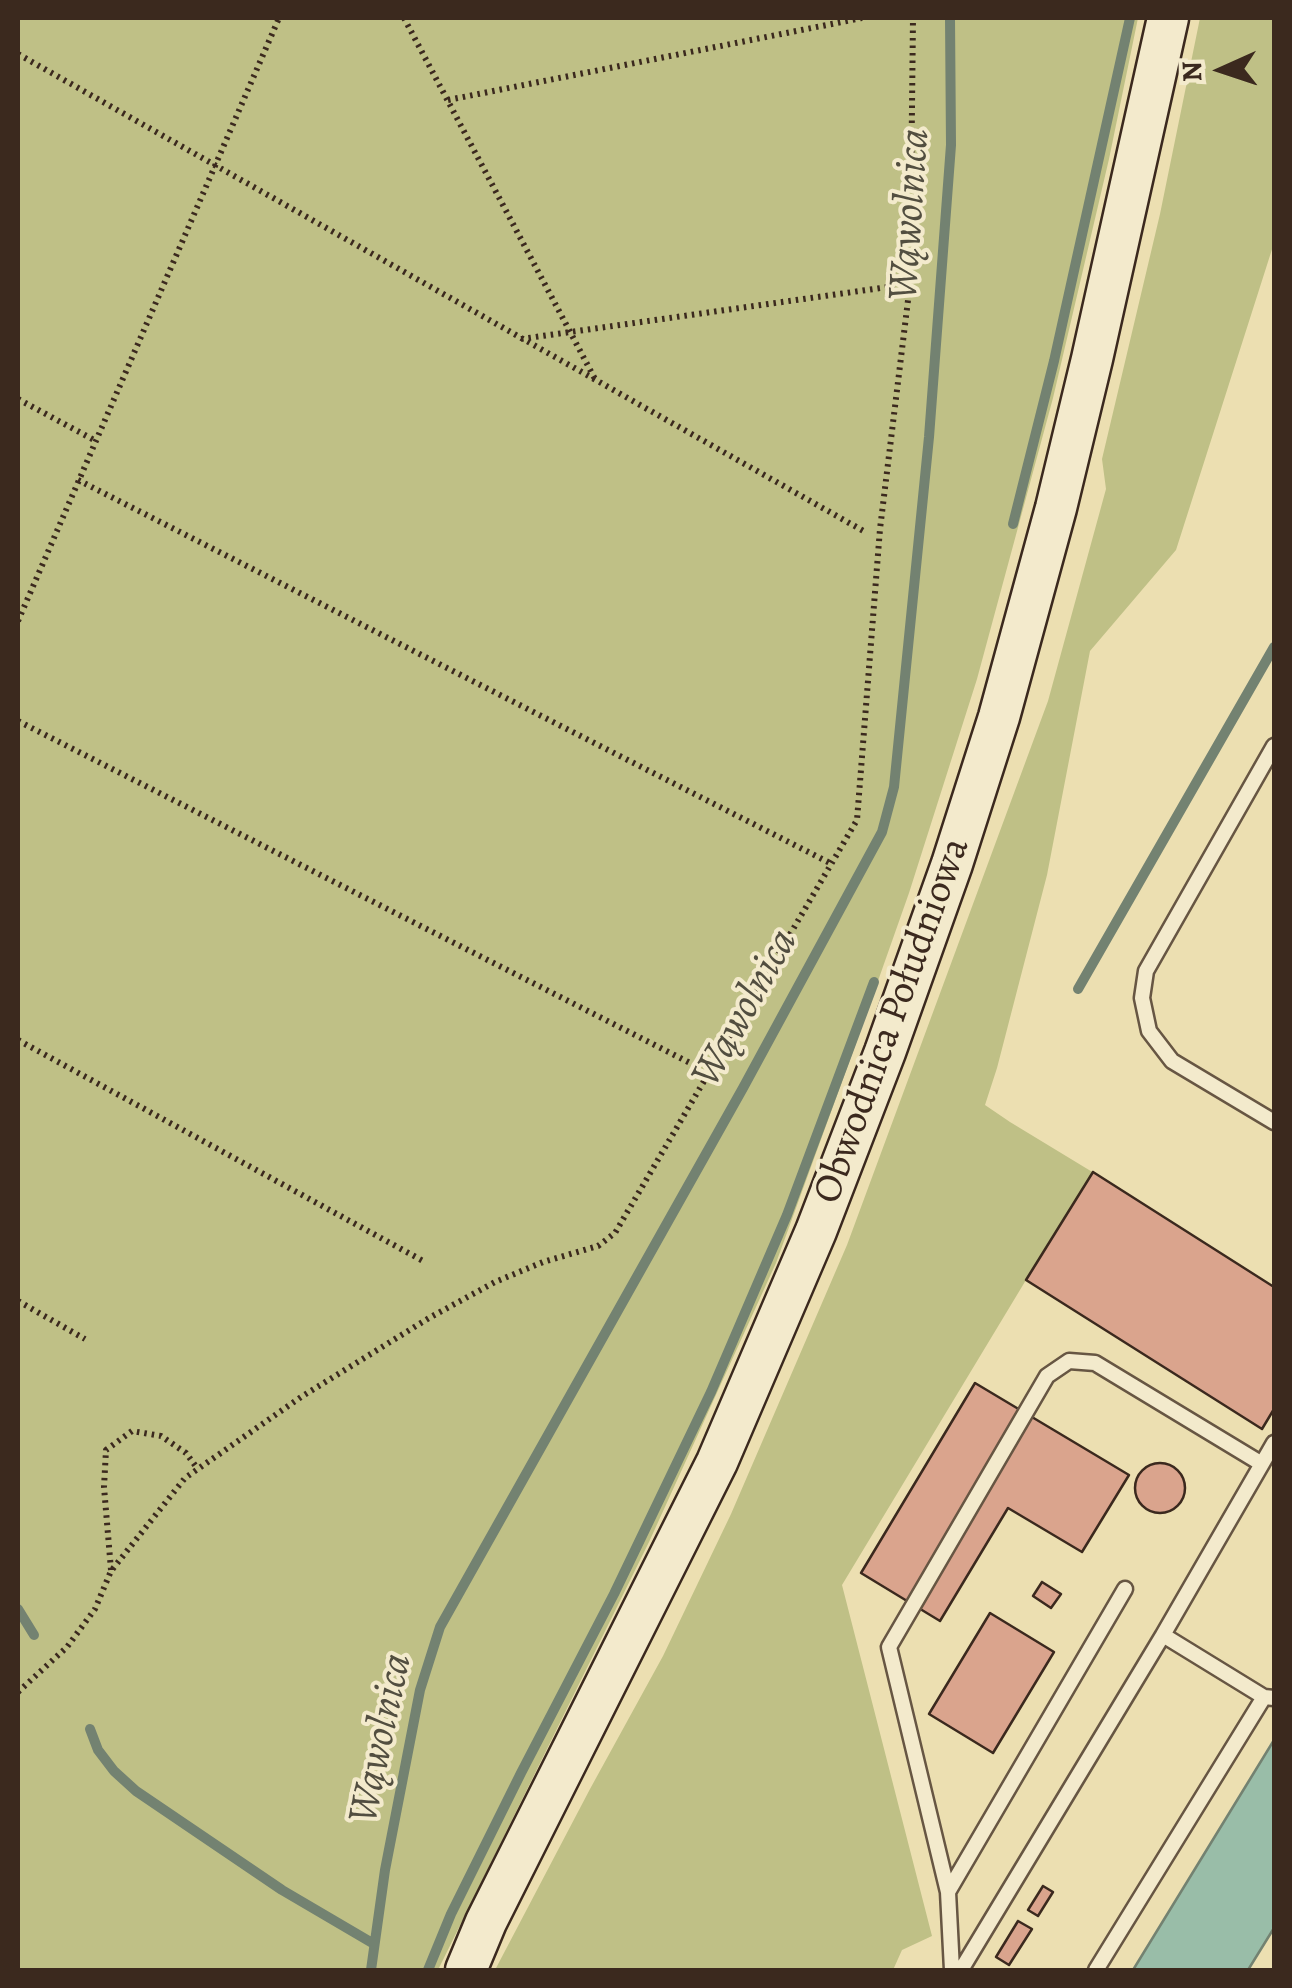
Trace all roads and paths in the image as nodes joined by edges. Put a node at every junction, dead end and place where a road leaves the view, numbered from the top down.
1 (279, 18) edge
2 (404, 18) edge
3 (862, 18) edge
4 (913, 18) edge
5 (1168, 18) edge
6 (18, 54) edge
7 (448, 100) junction
8 (214, 166) junction
9 (896, 286) dead end
10 (570, 331) junction
11 (522, 339) junction
12 (596, 382) junction
13 (18, 399) edge
14 (96, 441) junction
15 (78, 480) junction
16 (868, 533) dead end
17 (18, 622) edge
18 (18, 722) edge
19 (1274, 746) edge
20 (830, 863) junction
21 (18, 1040) edge
22 (698, 1067) dead end
23 (1274, 1122) edge
24 (425, 1262) dead end
25 (18, 1301) edge
26 (85, 1339) dead end
27 (1274, 1443) edge
28 (1262, 1464) junction
29 (198, 1468) junction
30 (111, 1571) junction
31 (1125, 1588) dead end
32 (1163, 1635) junction
33 (18, 1692) edge
34 (1269, 1697) edge
35 (948, 1892) junction
36 (466, 1970) edge
37 (952, 1970) edge
38 (960, 1970) edge
39 (1096, 1970) edge

1 - 8 path
2 - 7 path
3 - 7 path
4 - 20 path
5 - 36 main road, Obwodnica Południowa
6 - 8 path
7 - 10 path
8 - 11 path
8 - 14 path
9 - 10 path
10 - 11 path
10 - 12 path
11 - 12 path
12 - 16 path
13 - 14 path
14 - 15 path
15 - 17 path
15 - 20 path
18 - 22 path
19 - 23 lane
20 - 29 path
21 - 24 path
25 - 26 path
27 - 28 lane
28 - 32 lane
28 - 35 lane
29 - 30 path
29 - 30 path
30 - 33 path
31 - 35 lane
32 - 34 lane
32 - 38 lane
34 - 39 lane
35 - 37 lane

